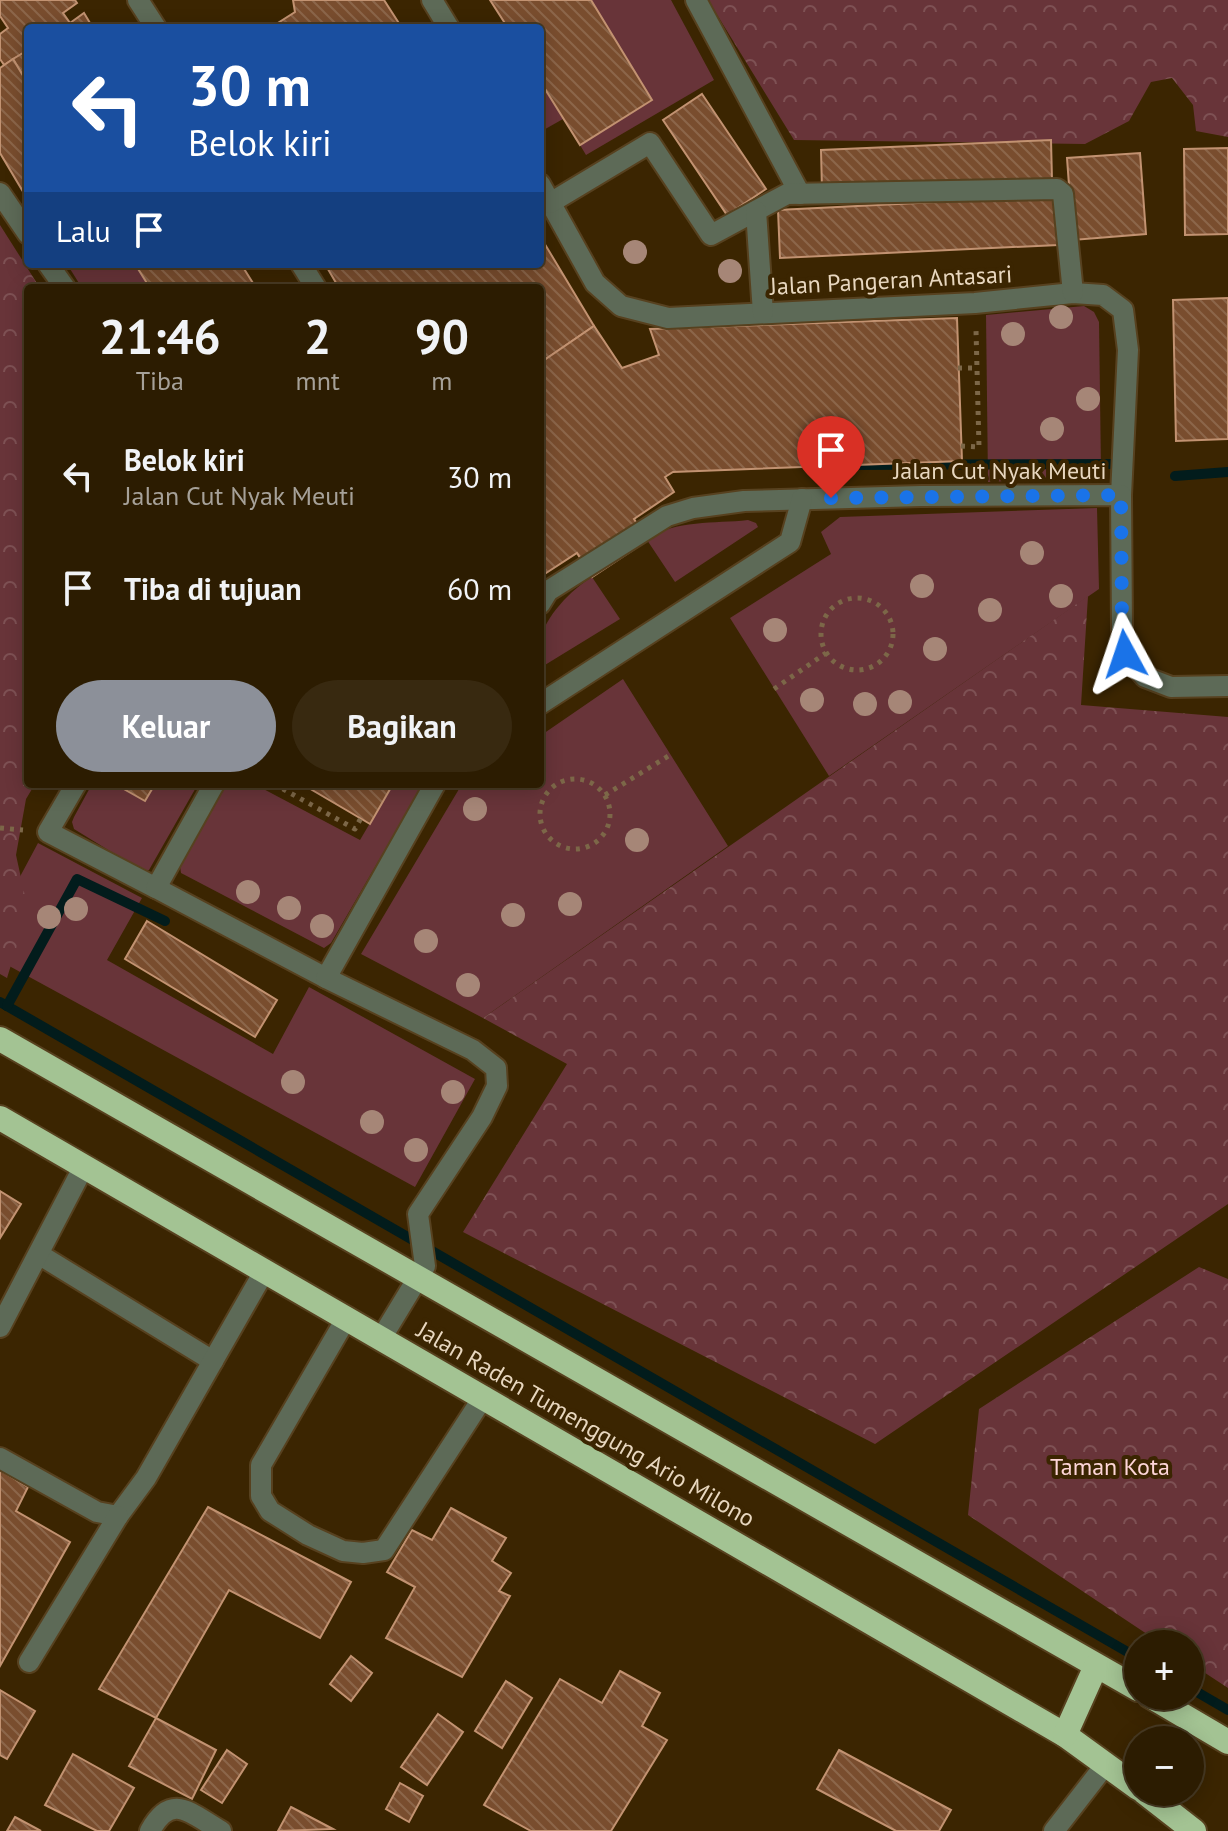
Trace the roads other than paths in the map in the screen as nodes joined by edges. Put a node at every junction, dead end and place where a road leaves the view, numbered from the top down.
1 (138, 0) edge
2 (432, 0) edge
3 (696, 0) edge
4 (153, 24) edge
5 (447, 24) edge
6 (544, 192) edge
7 (0, 193) edge
8 (800, 194) junction
9 (550, 203) junction
10 (756, 211) junction
11 (24, 228) edge
12 (1073, 293) junction
13 (763, 313) junction
14 (1121, 495) junction
15 (802, 499) junction
16 (544, 598) edge
17 (1228, 686) edge
18 (544, 701) edge
19 (74, 788) edge
20 (212, 788) edge
21 (433, 788) edge
22 (156, 888) junction
23 (326, 978) junction
24 (0, 1039) edge
25 (0, 1118) edge
26 (84, 1166) junction
27 (40, 1255) junction
28 (265, 1270) junction
29 (420, 1272) junction
30 (347, 1317) junction
31 (0, 1327) edge
32 (382, 1337) junction
33 (213, 1361) junction
34 (484, 1396) junction
35 (0, 1458) edge
36 (118, 1516) junction
37 (29, 1662) dead end
38 (1096, 1666) junction
39 (1124, 1681) edge
40 (1174, 1710) edge
41 (1065, 1735) junction
42 (1228, 1742) edge
43 (1106, 1764) junction
44 (1124, 1778) edge
45 (1162, 1806) edge
46 (150, 1831) edge
47 (221, 1831) edge
48 (1054, 1831) edge
49 (1194, 1831) edge

1 - 4 street
2 - 5 street
3 - 8 street
6 - 9 street, Jalan Pangeran Antasari
7 - 11 street
8 - 10 street
8 - 12 street
9 - 10 street
9 - 13 street, Jalan Pangeran Antasari
10 - 13 street
12 - 13 street, Jalan Pangeran Antasari
12 - 14 street, Jalan Pangeran Antasari
14 - 15 street, Jalan Cut Nyak Meuti
14 - 17 street, Jalan Cut Nyak Meuti
15 - 16 street, Jalan Cut Nyak Meuti
15 - 18 street
19 - 22 street
20 - 22 street
21 - 23 street
22 - 23 street
23 - 29 street
24 - 29 highway, Jalan Raden Tumenggung Ario Milono
25 - 26 highway, Jalan Raden Tumenggung Ario Milono
26 - 27 street
26 - 28 highway, Jalan Raden Tumenggung Ario Milono
27 - 31 street
27 - 33 street
28 - 30 highway, Jalan Raden Tumenggung Ario Milono
28 - 33 street
29 - 32 street
29 - 38 highway, Jalan Raden Tumenggung Ario Milono
30 - 32 highway, Jalan Raden Tumenggung Ario Milono
30 - 34 street
32 - 34 highway, Jalan Raden Tumenggung Ario Milono
33 - 36 street
34 - 41 highway, Jalan Raden Tumenggung Ario Milono
35 - 36 street
36 - 37 street
38 - 39 highway, Jalan Raden Tumenggung Ario Milono
38 - 41 highway
40 - 42 highway
41 - 43 highway, Jalan Raden Tumenggung Ario Milono
43 - 44 highway, Jalan Raden Tumenggung Ario Milono
43 - 48 street
45 - 49 highway
46 - 47 street

